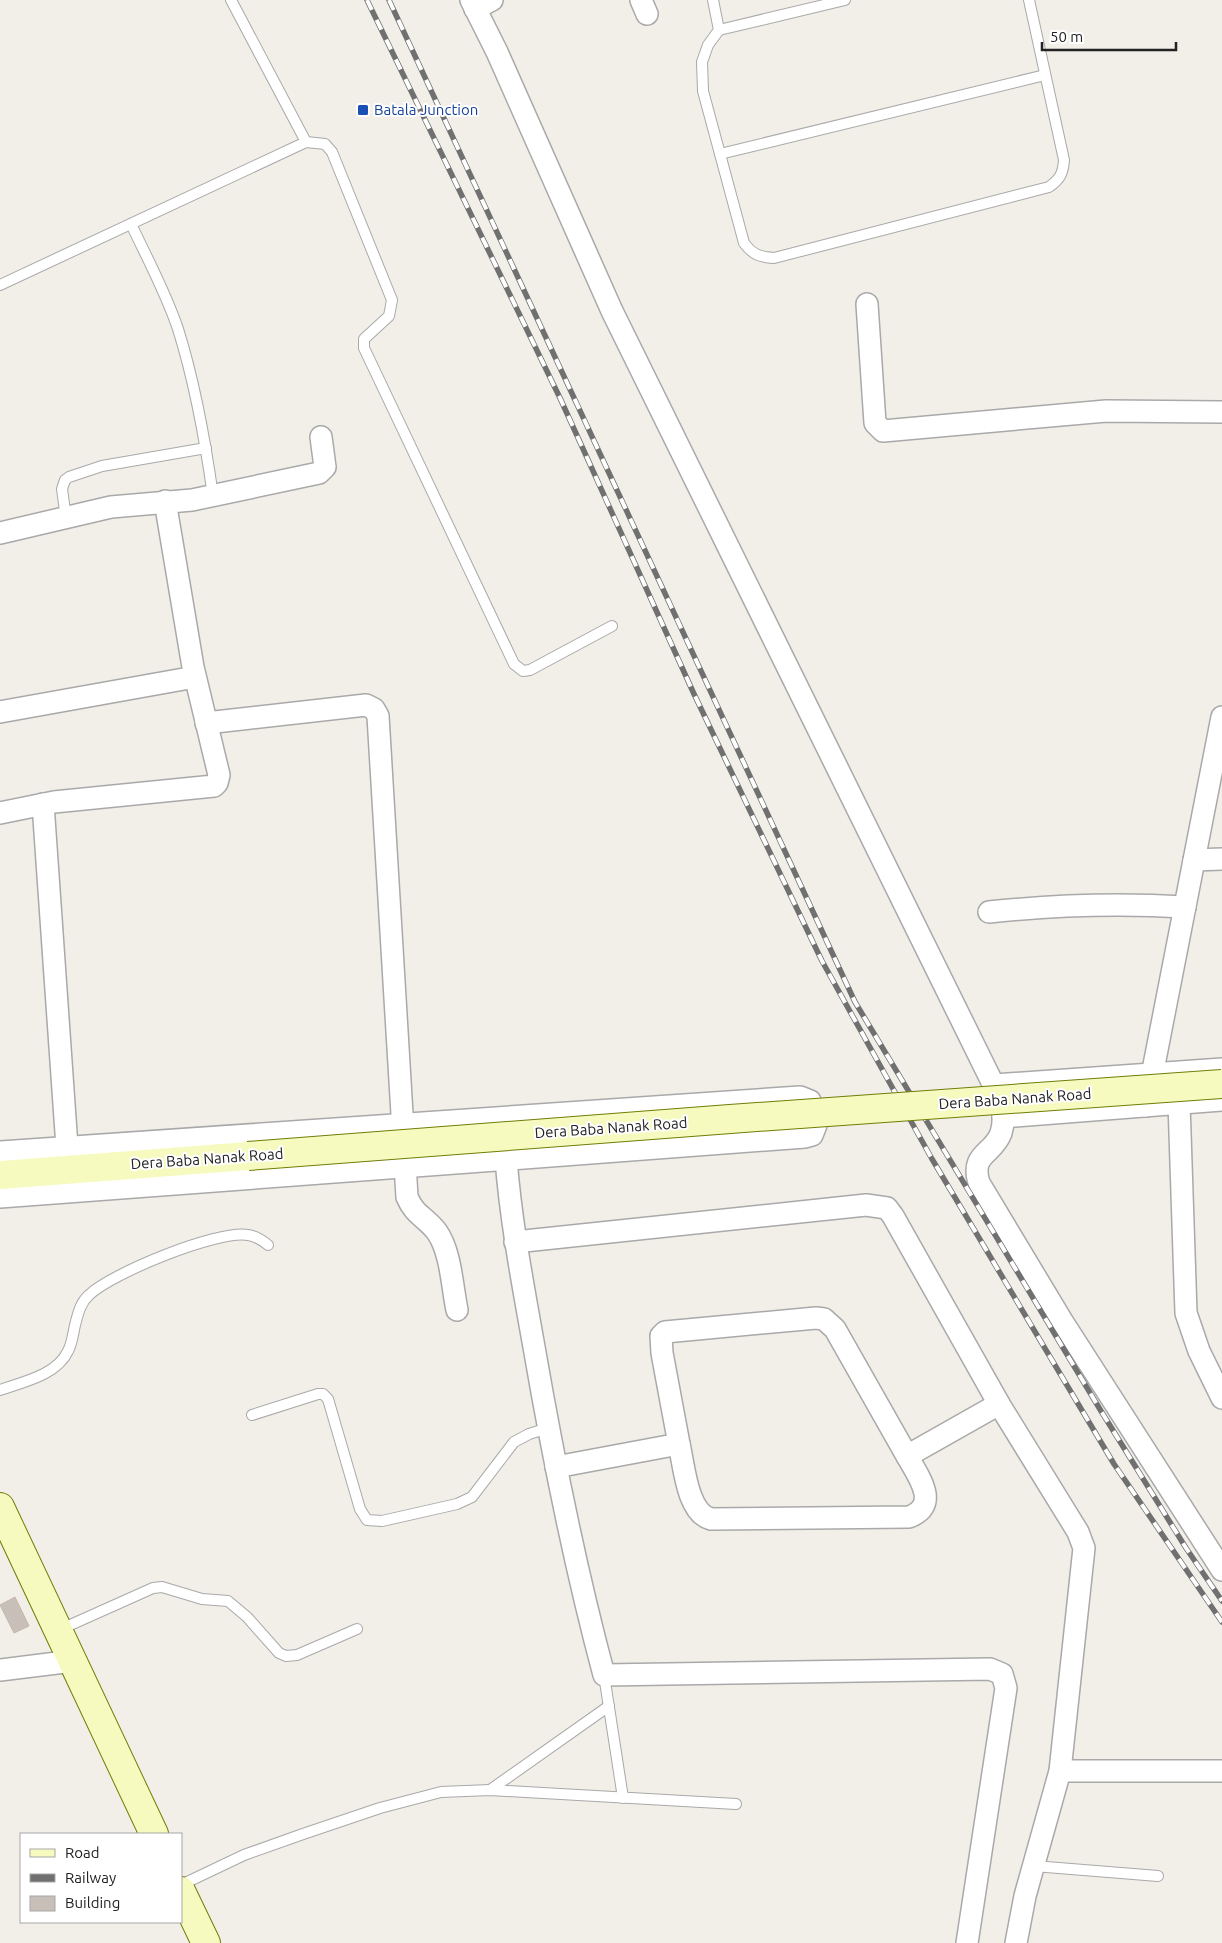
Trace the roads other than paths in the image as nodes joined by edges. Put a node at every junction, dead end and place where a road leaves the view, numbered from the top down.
1 (231, 0) edge
2 (713, 0) edge
3 (845, 0) edge
4 (1029, 0) edge
5 (479, 3) edge
6 (719, 30) junction
7 (1045, 75) junction
8 (306, 142) junction
9 (720, 154) junction
10 (131, 224) junction
11 (0, 285) edge
12 (867, 304) dead end
13 (1222, 412) edge
14 (321, 437) dead end
15 (206, 448) junction
16 (213, 496) junction
17 (165, 501) junction
18 (66, 518) junction
19 (0, 533) edge
20 (612, 626) dead end
21 (195, 677) junction
22 (0, 712) edge
23 (1222, 717) edge
24 (206, 723) junction
25 (43, 804) junction
26 (0, 813) edge
27 (1222, 859) edge
28 (1194, 860) junction
29 (1185, 907) junction
30 (989, 912) dead end
31 (1222, 1069) edge
32 (1152, 1075) junction
33 (1222, 1084) edge
34 (994, 1085) junction
35 (1222, 1100) edge
36 (1179, 1103) junction
37 (1146, 1106) junction
38 (1003, 1117) junction
39 (402, 1124) junction
40 (67, 1147) junction
41 (0, 1152) edge
42 (506, 1160) junction
43 (405, 1167) junction
44 (0, 1175) edge
45 (0, 1197) edge
46 (515, 1242) junction
47 (268, 1245) dead end
48 (457, 1310) dead end
49 (0, 1390) edge
50 (1222, 1398) edge
51 (999, 1404) junction
52 (252, 1415) dead end
53 (548, 1428) junction
54 (679, 1444) junction
55 (907, 1456) junction
56 (556, 1467) junction
57 (0, 1507) edge
58 (1222, 1570) edge
59 (357, 1629) dead end
60 (58, 1630) junction
61 (65, 1662) dead end
62 (0, 1670) edge
63 (604, 1674) junction
64 (609, 1706) junction
65 (1060, 1770) junction
66 (1222, 1771) edge
67 (490, 1790) junction
68 (623, 1798) junction
69 (736, 1804) dead end
70 (154, 1833) edge
71 (1034, 1866) junction
72 (1158, 1876) dead end
73 (182, 1885) edge
74 (182, 1893) edge
75 (206, 1943) edge
76 (967, 1943) edge
77 (1016, 1943) edge

1 - 8 lane
2 - 6 lane
3 - 6 lane
4 - 7 lane
5 - 34 street
6 - 9 lane
7 - 9 lane
7 - 9 lane
8 - 10 lane
8 - 20 lane
10 - 11 lane
10 - 15 lane
12 - 13 street
14 - 16 street
15 - 16 lane
15 - 18 lane
16 - 17 street
17 - 18 street
17 - 21 street
18 - 19 street
21 - 22 street
21 - 24 street
23 - 28 street
24 - 25 street
24 - 39 street
25 - 26 street
25 - 40 street
27 - 28 street
28 - 29 street
29 - 30 street
29 - 32 street
31 - 32 street
32 - 34 street
32 - 37 street
33 - 44 main road, Dera Baba Nanak Road, bridge
34 - 38 street
35 - 36 street
36 - 37 street
36 - 50 street
37 - 38 street
38 - 58 street
39 - 40 street
39 - 42 street
39 - 43 street
40 - 41 street
42 - 43 street
42 - 46 street
43 - 45 street
43 - 48 street
46 - 51 street
46 - 53 street
47 - 49 lane
51 - 55 street
51 - 65 street
52 - 53 lane
53 - 56 street
54 - 55 street
54 - 55 street
54 - 56 street
56 - 63 street
57 - 60 main road
59 - 60 lane
60 - 70 main road
61 - 62 street
63 - 64 lane
63 - 76 street
64 - 67 lane
64 - 68 lane
65 - 66 street
65 - 71 street
67 - 68 lane
67 - 73 lane
68 - 69 lane
71 - 72 lane
71 - 77 street
74 - 75 main road

